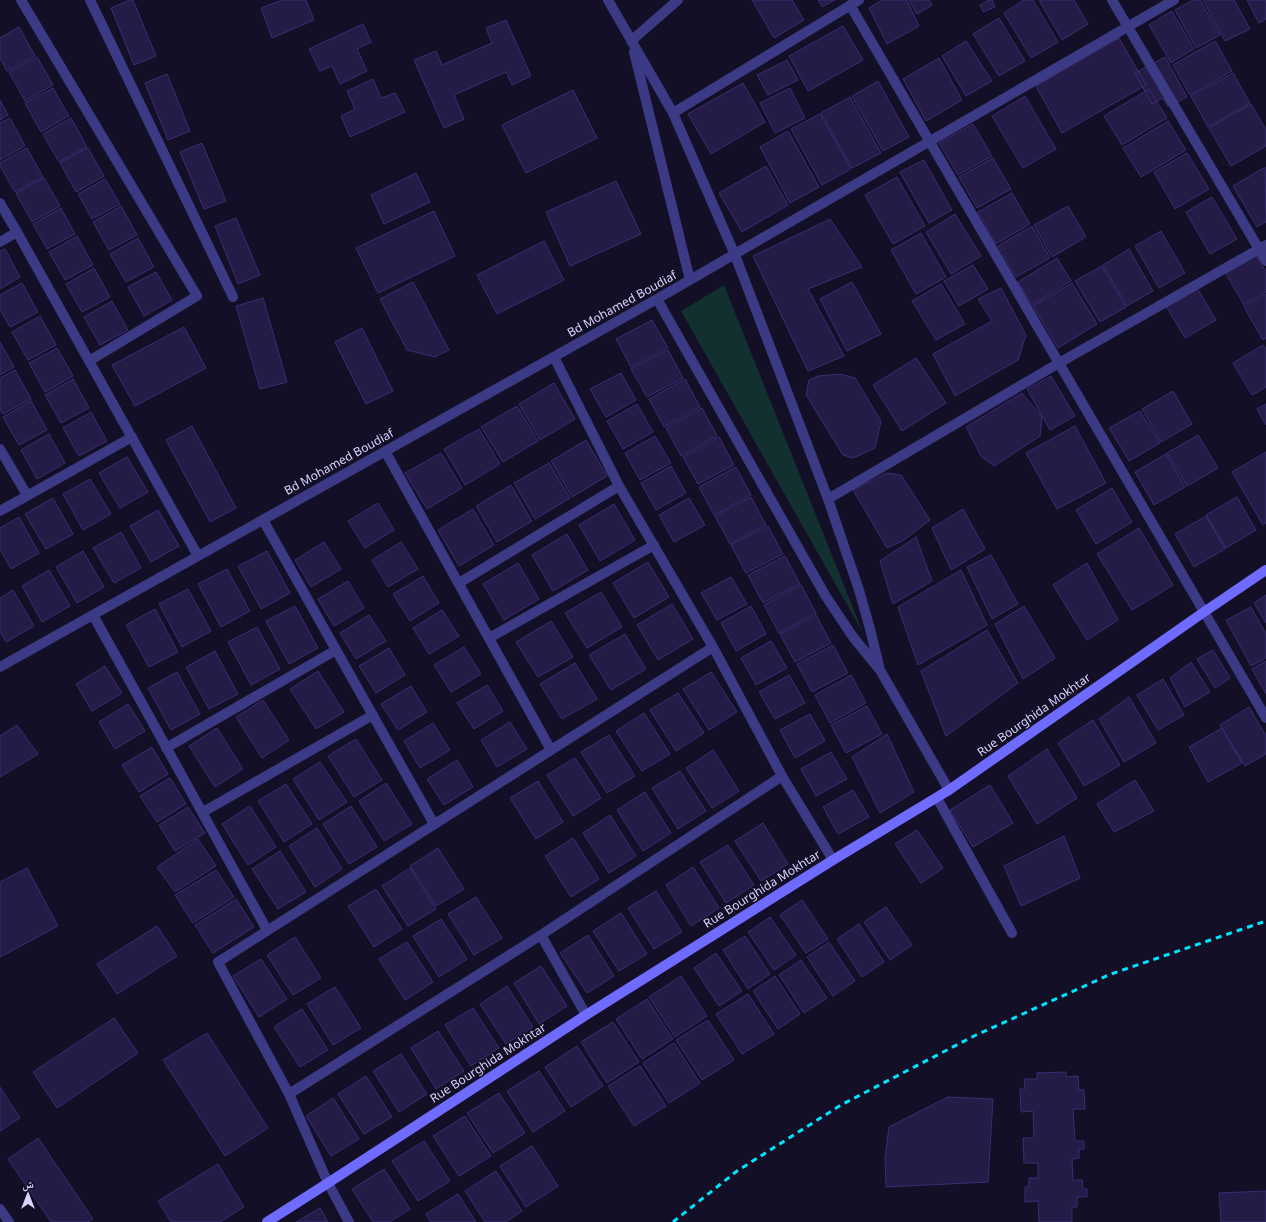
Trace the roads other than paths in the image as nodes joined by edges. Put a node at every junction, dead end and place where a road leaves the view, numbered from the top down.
1 (22, 0) edge
2 (90, 0) edge
3 (608, 0) edge
4 (678, 0) edge
5 (1112, 0) edge
6 (1174, 0) edge
7 (854, 3) edge
8 (1128, 27) junction
9 (631, 41) junction
10 (674, 113) junction
11 (930, 142) junction
12 (0, 203) edge
13 (17, 232) junction
14 (0, 242) edge
15 (1263, 247) edge
16 (735, 254) junction
17 (1266, 261) edge
18 (690, 280) junction
19 (233, 297) dead end
20 (657, 299) junction
21 (554, 357) junction
22 (89, 361) junction
23 (1059, 363) junction
24 (132, 437) junction
25 (0, 449) edge
26 (385, 451) junction
27 (619, 486) junction
28 (27, 495) junction
29 (828, 499) junction
30 (0, 511) edge
31 (263, 520) junction
32 (654, 545) junction
33 (198, 556) junction
34 (1266, 570) edge
35 (458, 583) junction
36 (1204, 612) junction
37 (93, 615) junction
38 (489, 638) junction
39 (713, 647) junction
40 (336, 650) junction
41 (0, 667) edge
42 (880, 670) junction
43 (373, 715) junction
44 (1266, 718) edge
45 (166, 748) junction
46 (551, 750) junction
47 (782, 776) junction
48 (949, 790) junction
49 (937, 798) junction
50 (203, 812) junction
51 (434, 824) junction
52 (833, 860) junction
53 (267, 930) junction
54 (1012, 933) dead end
55 (541, 935) junction
56 (586, 1014) junction
57 (289, 1094) junction
58 (328, 1183) junction
59 (267, 1222) edge
60 (349, 1222) edge

1 - 22 street
2 - 19 street
3 - 9 street
4 - 9 street
5 - 8 street
6 - 8 street, Bd Mohamed Boudiaf
7 - 10 street
7 - 11 street
8 - 11 street, Bd Mohamed Boudiaf
8 - 15 street
9 - 10 street
9 - 18 street
10 - 16 street
11 - 16 street, Bd Mohamed Boudiaf
11 - 23 street
12 - 13 street
13 - 14 street
13 - 22 street
15 - 17 street
15 - 23 street
16 - 18 street, Bd Mohamed Boudiaf
16 - 29 street
18 - 20 street, Bd Mohamed Boudiaf
20 - 21 street, Bd Mohamed Boudiaf
20 - 42 street
21 - 26 street, Bd Mohamed Boudiaf
21 - 27 street
22 - 24 street
23 - 29 street
23 - 36 street
24 - 28 street
24 - 33 street
25 - 28 street
26 - 31 street, Bd Mohamed Boudiaf
26 - 35 street
27 - 32 street
27 - 35 street
28 - 30 street
29 - 42 street
31 - 33 street, Bd Mohamed Boudiaf
31 - 40 street
32 - 38 street
32 - 39 street
33 - 37 street, Bd Mohamed Boudiaf
34 - 36 main road, Rue Bourghida Mokhtar
35 - 38 street
36 - 44 street
36 - 48 main road, Rue Bourghida Mokhtar
37 - 41 street, Bd Mohamed Boudiaf
37 - 45 street
38 - 46 street
39 - 46 street
39 - 47 street
40 - 43 street
40 - 45 street
42 - 48 street
43 - 50 street
43 - 51 street
45 - 50 street
46 - 51 street
47 - 52 street
47 - 55 street
48 - 49 main road, Rue Bourghida Mokhtar
49 - 52 main road, Rue Bourghida Mokhtar
49 - 54 street
50 - 53 street
51 - 53 street
52 - 56 main road, Rue Bourghida Mokhtar
53 - 57 street
55 - 56 street
55 - 57 street
56 - 58 main road, Rue Bourghida Mokhtar
57 - 58 street
58 - 59 main road, Rue Bourghida Mokhtar
58 - 60 street

